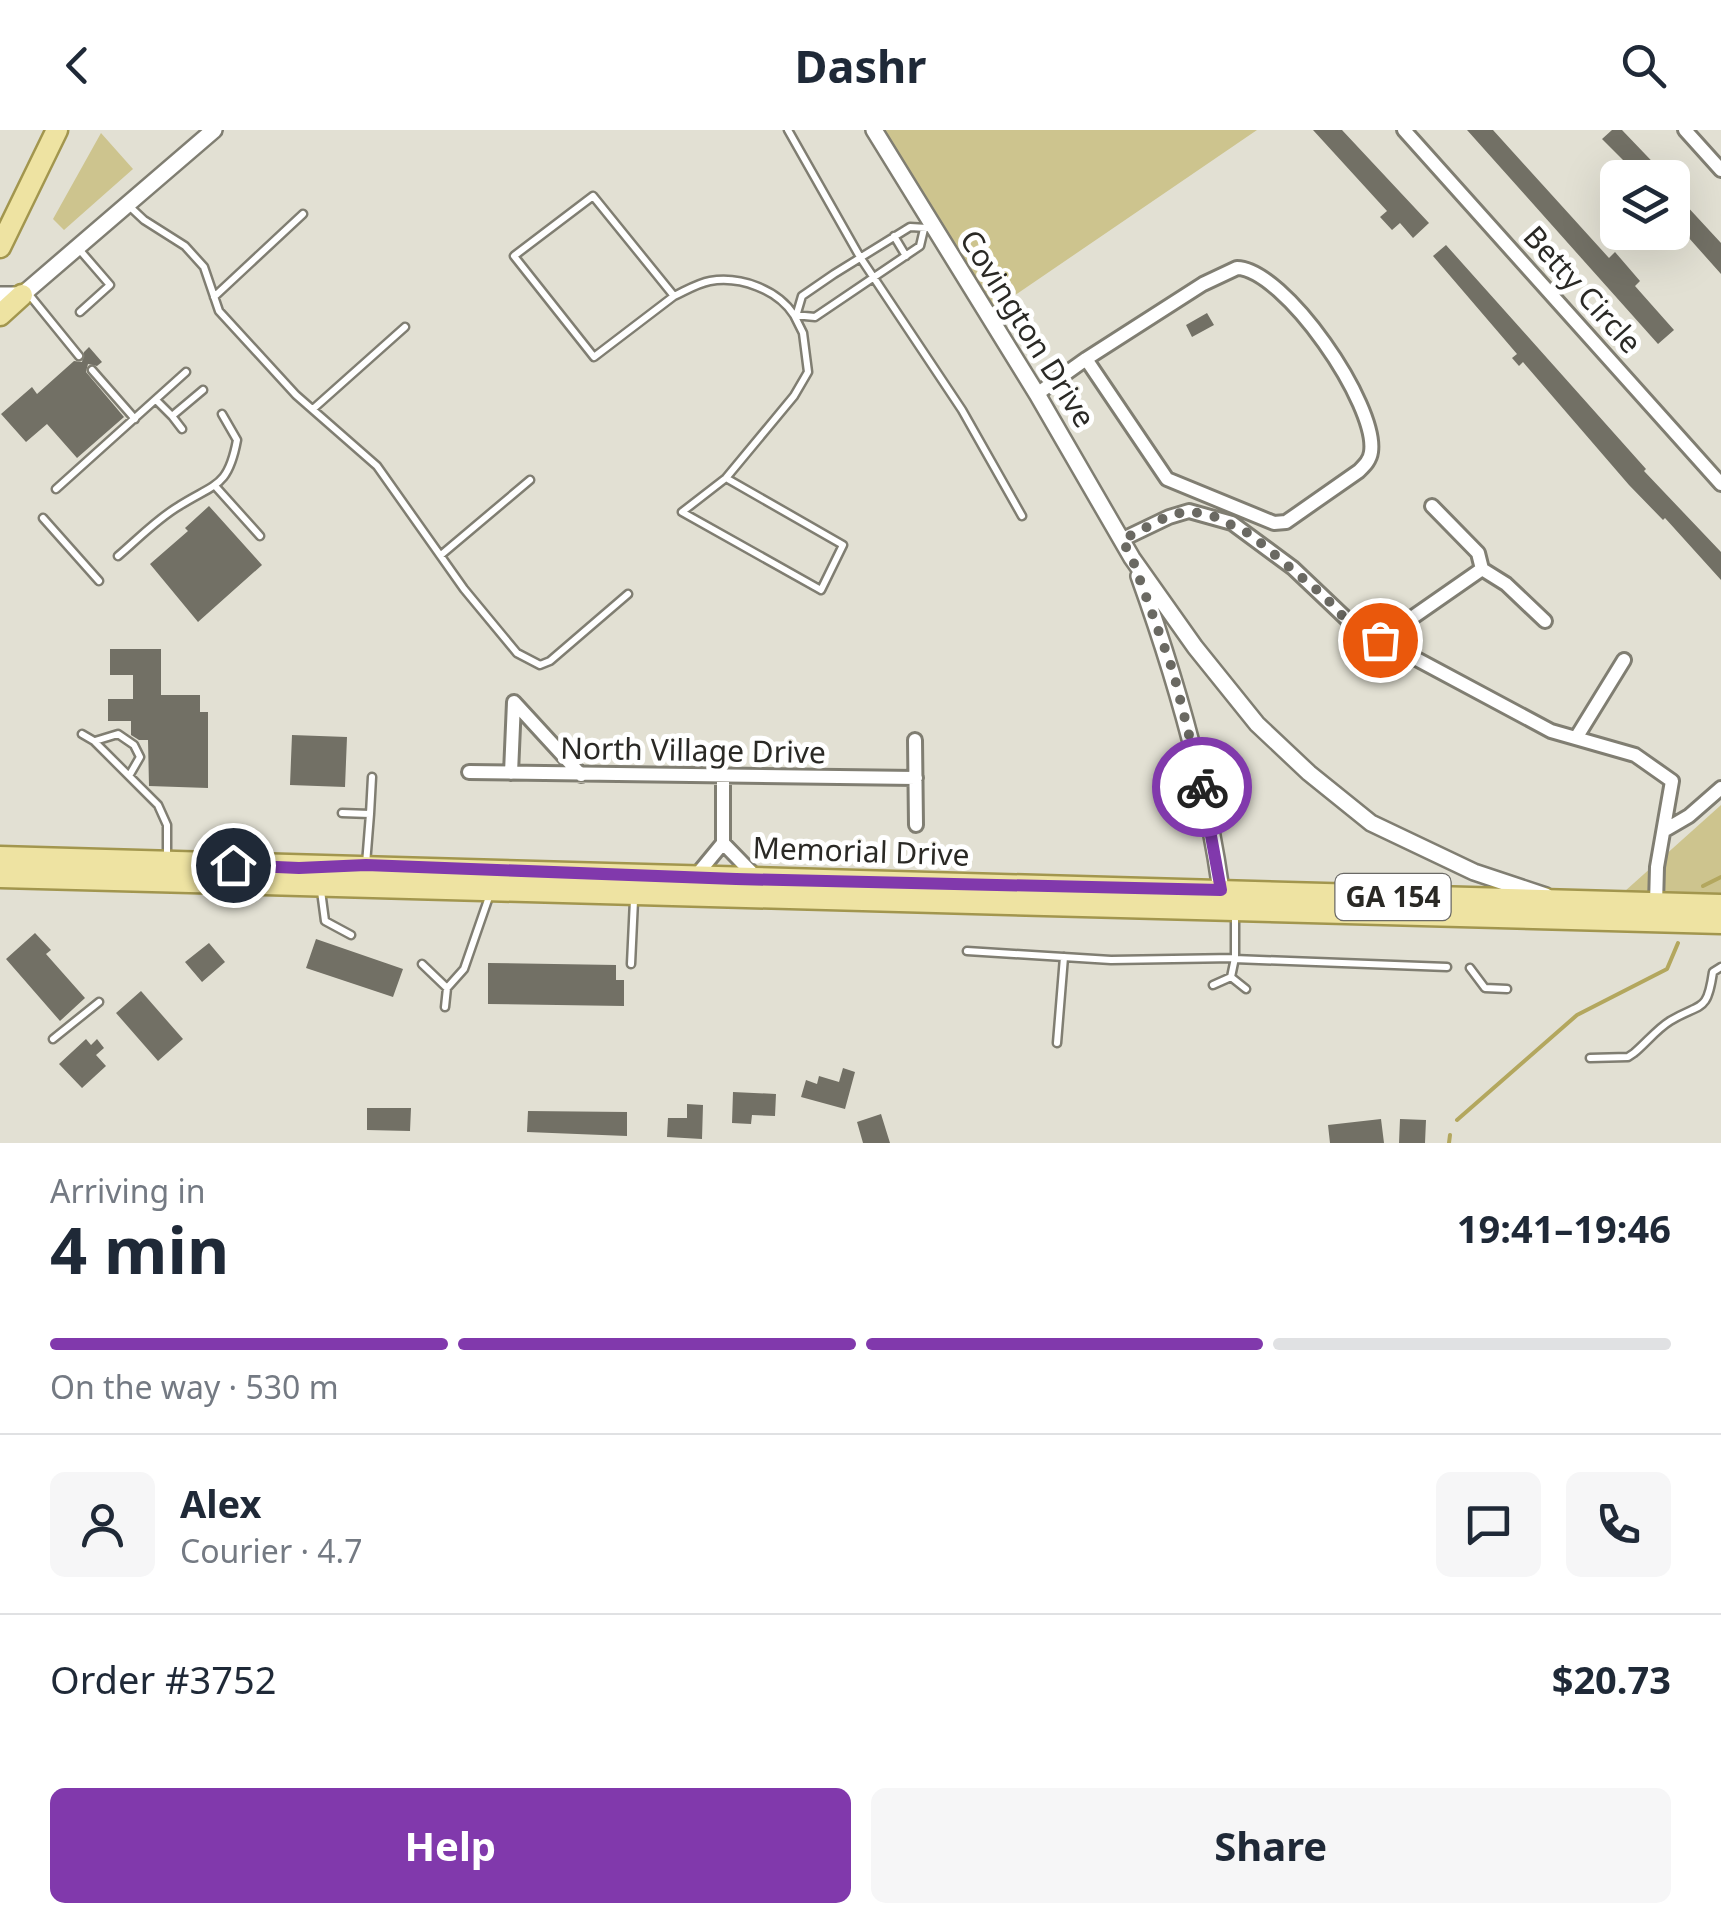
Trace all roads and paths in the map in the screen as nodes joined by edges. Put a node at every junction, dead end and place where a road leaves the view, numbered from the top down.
1 (57, 130) edge
2 (214, 130) edge
3 (788, 130) edge
4 (874, 130) edge
5 (1404, 130) edge
6 (1685, 130) edge
7 (1721, 170) edge
8 (127, 204) junction
9 (303, 214) dead end
10 (928, 227) junction
11 (894, 236) junction
12 (77, 247) junction
13 (0, 248) edge
14 (906, 256) junction
15 (860, 257) junction
16 (874, 278) junction
17 (24, 293) junction
18 (0, 295) edge
19 (674, 296) junction
20 (214, 298) junction
21 (80, 312) dead end
22 (0, 314) edge
23 (795, 314) junction
24 (405, 327) dead end
25 (80, 356) dead end
26 (1086, 359) junction
27 (92, 370) dead end
28 (186, 372) dead end
29 (202, 390) dead end
30 (1037, 394) junction
31 (156, 400) junction
32 (314, 409) junction
33 (222, 414) dead end
34 (172, 416) junction
35 (135, 419) junction
36 (182, 429) dead end
37 (726, 478) junction
38 (530, 480) dead end
39 (1721, 484) edge
40 (216, 487) junction
41 (56, 489) dead end
42 (1432, 506) dead end
43 (1022, 516) dead end
44 (43, 518) dead end
45 (260, 536) dead end
46 (1122, 540) junction
47 (441, 555) junction
48 (118, 556) dead end
49 (1132, 558) junction
50 (1482, 570) junction
51 (98, 581) dead end
52 (628, 594) dead end
53 (1545, 621) dead end
54 (1380, 640) junction
55 (1624, 660) dead end
56 (82, 734) dead end
57 (1576, 738) junction
58 (916, 740) dead end
59 (94, 741) junction
60 (469, 772) dead end
61 (512, 773) junction
62 (581, 774) junction
63 (128, 776) junction
64 (372, 777) dead end
65 (723, 778) junction
66 (916, 778) junction
67 (1721, 788) edge
68 (342, 813) dead end
69 (370, 814) junction
70 (916, 825) dead end
71 (1665, 830) junction
72 (723, 843) junction
73 (0, 857) edge
74 (168, 862) junction
75 (366, 865) junction
76 (0, 877) edge
77 (695, 877) junction
78 (758, 879) junction
79 (321, 884) junction
80 (492, 889) junction
81 (1221, 890) junction
82 (634, 893) junction
83 (1564, 902) junction
84 (1656, 904) junction
85 (1721, 905) edge
86 (1235, 910) junction
87 (1721, 923) edge
88 (351, 935) dead end
89 (966, 951) dead end
90 (1064, 957) junction
91 (1235, 959) junction
92 (422, 964) dead end
93 (631, 964) dead end
94 (1721, 967) edge
95 (1447, 968) dead end
96 (1470, 968) dead end
97 (1230, 978) junction
98 (1213, 985) dead end
99 (447, 988) junction
100 (1246, 989) dead end
101 (1508, 989) dead end
102 (99, 1002) dead end
103 (445, 1007) dead end
104 (53, 1039) dead end
105 (1056, 1042) dead end
106 (1590, 1058) dead end

1 - 13 main road
2 - 8 street
3 - 15 lane
4 - 10 street, Covington Drive
5 - 39 street, Betty Circle
6 - 7 street
8 - 12 street
8 - 20 lane
9 - 20 lane
10 - 11 lane
10 - 14 lane
10 - 30 street, Covington Drive
11 - 14 lane
11 - 15 lane
12 - 17 street
12 - 21 lane
14 - 16 lane
15 - 16 lane
15 - 23 lane
16 - 23 lane
16 - 43 lane
17 - 18 street
17 - 22 main road
17 - 25 lane
19 - 19 lane
19 - 23 lane
20 - 32 lane
23 - 37 lane
24 - 32 lane
26 - 26 street
26 - 30 street
27 - 35 lane
28 - 31 lane
29 - 34 lane
30 - 46 street, Covington Drive
31 - 34 lane
31 - 35 lane
32 - 47 lane
33 - 40 lane
34 - 36 lane
35 - 41 lane
37 - 37 lane
38 - 47 lane
40 - 45 lane
40 - 48 lane
42 - 50 street
44 - 51 lane
46 - 49 street, Covington Drive
46 - 54 street
47 - 52 lane
49 - 81 street, Covington Drive
49 - 83 street, Covington Drive
50 - 53 street
50 - 54 street
54 - 57 street
55 - 57 street
56 - 59 lane
57 - 71 street
58 - 66 street
59 - 63 lane
59 - 63 lane
60 - 61 street, North Village Drive
61 - 62 street, North Village Drive
61 - 62 street
62 - 65 street, North Village Drive
63 - 74 lane
64 - 69 lane
65 - 66 street, North Village Drive
65 - 72 street
66 - 70 street
67 - 71 street
68 - 69 lane
69 - 75 lane
71 - 84 street
72 - 77 street
72 - 78 street
73 - 74 main road, Memorial Drive / GA 154
74 - 75 main road, Memorial Drive / GA 154
75 - 77 main road, Memorial Drive / GA 154
76 - 79 main road, Memorial Drive / GA 154
77 - 78 main road, Memorial Drive / GA 154
78 - 81 main road, Memorial Drive / GA 154
79 - 80 main road, Memorial Drive / GA 154
79 - 88 lane
80 - 82 main road, Memorial Drive / GA 154
80 - 99 lane
81 - 83 main road, Memorial Drive / GA 154
81 - 86 street, Covington Drive
82 - 86 main road, Memorial Drive / GA 154
82 - 93 lane
83 - 84 main road, Memorial Drive / GA 154
84 - 85 main road, Memorial Drive / GA 154
86 - 87 main road, Memorial Drive / GA 154
86 - 91 lane
89 - 90 lane
90 - 91 lane
90 - 105 lane
91 - 95 lane
91 - 97 lane
92 - 99 lane
94 - 106 lane
96 - 101 lane
97 - 98 lane
97 - 100 lane
99 - 103 lane
102 - 104 lane

